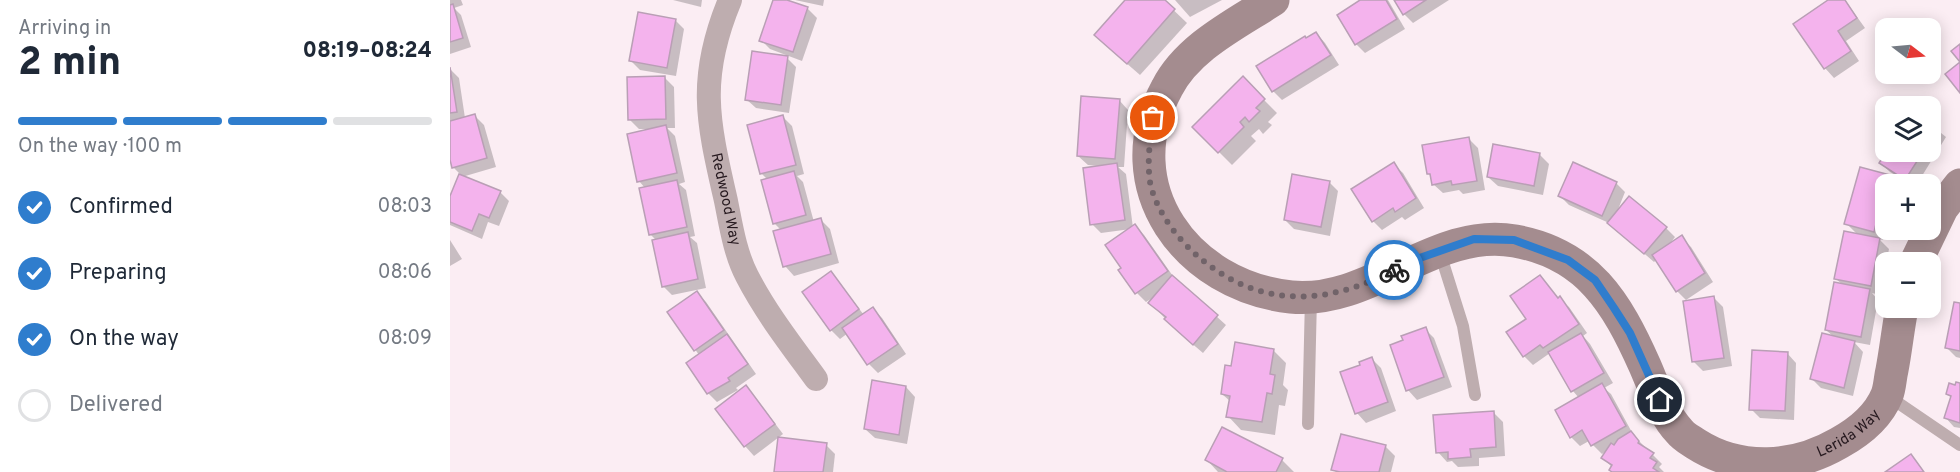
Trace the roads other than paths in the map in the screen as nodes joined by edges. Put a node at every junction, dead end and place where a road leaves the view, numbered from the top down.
1 (730, 0) edge
2 (1273, 0) edge
3 (1960, 185) edge
4 (1440, 252) junction
5 (1921, 252) edge
6 (1311, 297) junction
7 (1900, 318) edge
8 (816, 379) dead end
9 (1475, 395) dead end
10 (1887, 395) junction
11 (1308, 424) dead end
12 (1960, 445) edge
13 (1798, 467) edge

1 - 8 street, Redwood Way
2 - 6 street, Lerida Way
3 - 5 street
4 - 6 street, Lerida Way
4 - 9 lane
4 - 13 street, Lerida Way
6 - 11 lane
7 - 10 street, Lerida Way
10 - 12 lane
10 - 13 street, Lerida Way

